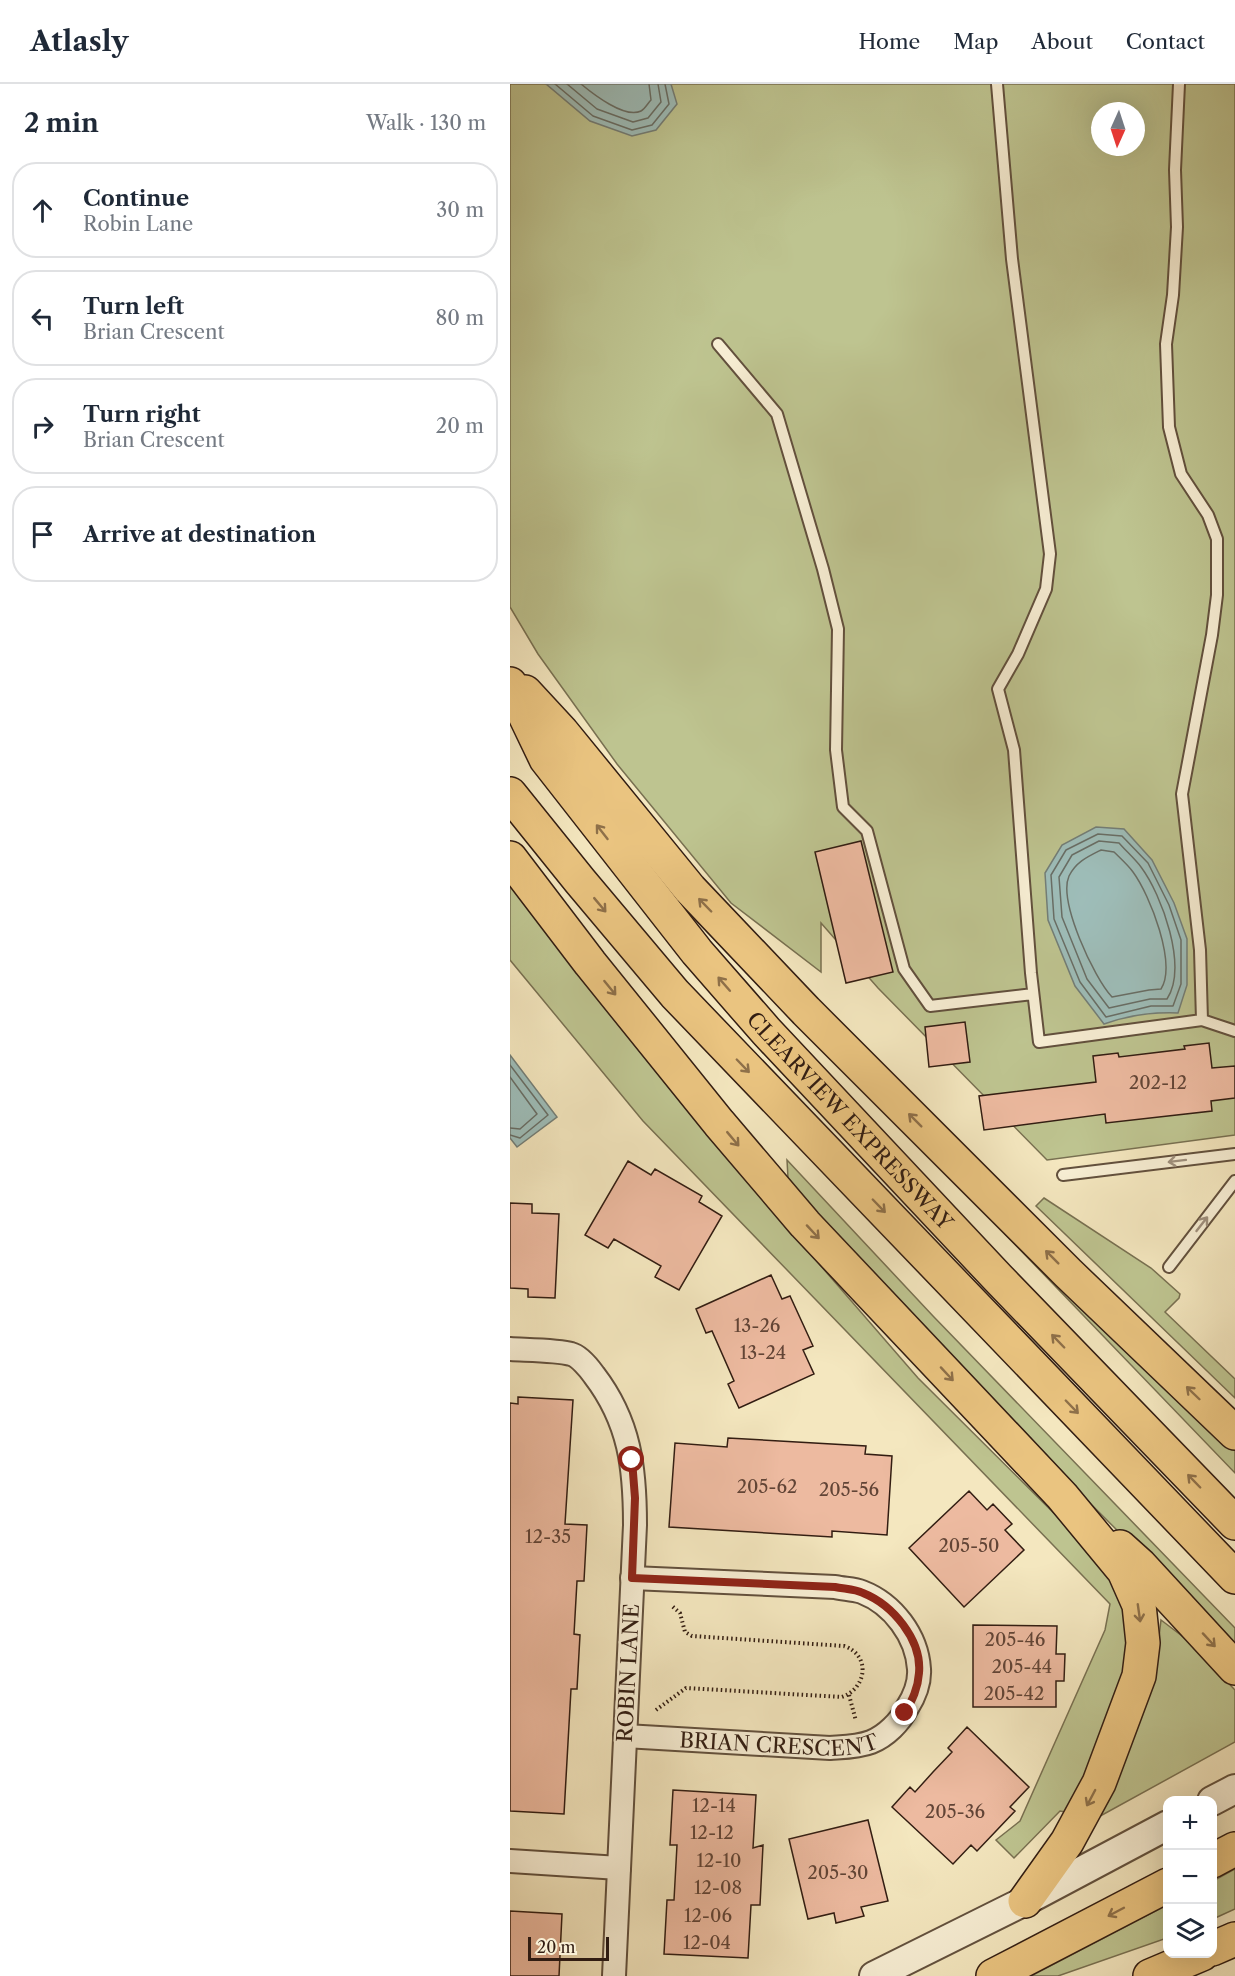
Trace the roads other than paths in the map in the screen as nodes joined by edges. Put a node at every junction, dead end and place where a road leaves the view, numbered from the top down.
1 (998, 84) edge
2 (1179, 84) edge
3 (718, 344) dead end
4 (510, 676) edge
5 (510, 684) edge
6 (510, 794) edge
7 (510, 858) edge
8 (1033, 994) junction
9 (1202, 1020) junction
10 (1235, 1031) edge
11 (1235, 1154) edge
12 (1063, 1175) dead end
13 (1235, 1181) edge
14 (1169, 1267) dead end
15 (510, 1349) edge
16 (1235, 1433) edge
17 (1062, 1496) junction
18 (1235, 1522) edge
19 (1235, 1577) edge
20 (632, 1578) junction
21 (1235, 1668) edge
22 (625, 1736) junction
23 (1235, 1789) edge
24 (1217, 1798) edge
25 (1163, 1827) edge
26 (1235, 1850) edge
27 (1217, 1859) edge
28 (510, 1861) edge
29 (619, 1868) junction
30 (1163, 1887) edge
31 (1025, 1901) junction
32 (1235, 1939) edge
33 (1217, 1947) edge
34 (1191, 1958) edge
35 (614, 1976) edge
36 (874, 1976) edge
37 (993, 1976) edge
38 (1150, 1976) edge

1 - 8 lane
2 - 9 lane
3 - 8 lane
16 -> 4 highway
18 -> 5 highway, CLEARVIEW EXPRESSWAY
6 -> 19 highway, CLEARVIEW EXPRESSWAY
7 -> 17 highway
8 - 9 lane
9 - 10 lane
11 -> 12 lane
14 -> 13 lane
15 - 20 street, ROBIN LANE
17 -> 21 highway
17 -> 31 highway
20 - 22 street, ROBIN LANE
20 - 22 street, BRIAN CRESCENT
22 - 29 street, ROBIN LANE
23 - 24 street
25 - 31 street
26 - 27 highway
28 - 29 street
29 - 35 street, ROBIN LANE
30 -> 37 highway
31 - 36 street
32 - 33 highway
34 - 38 highway

